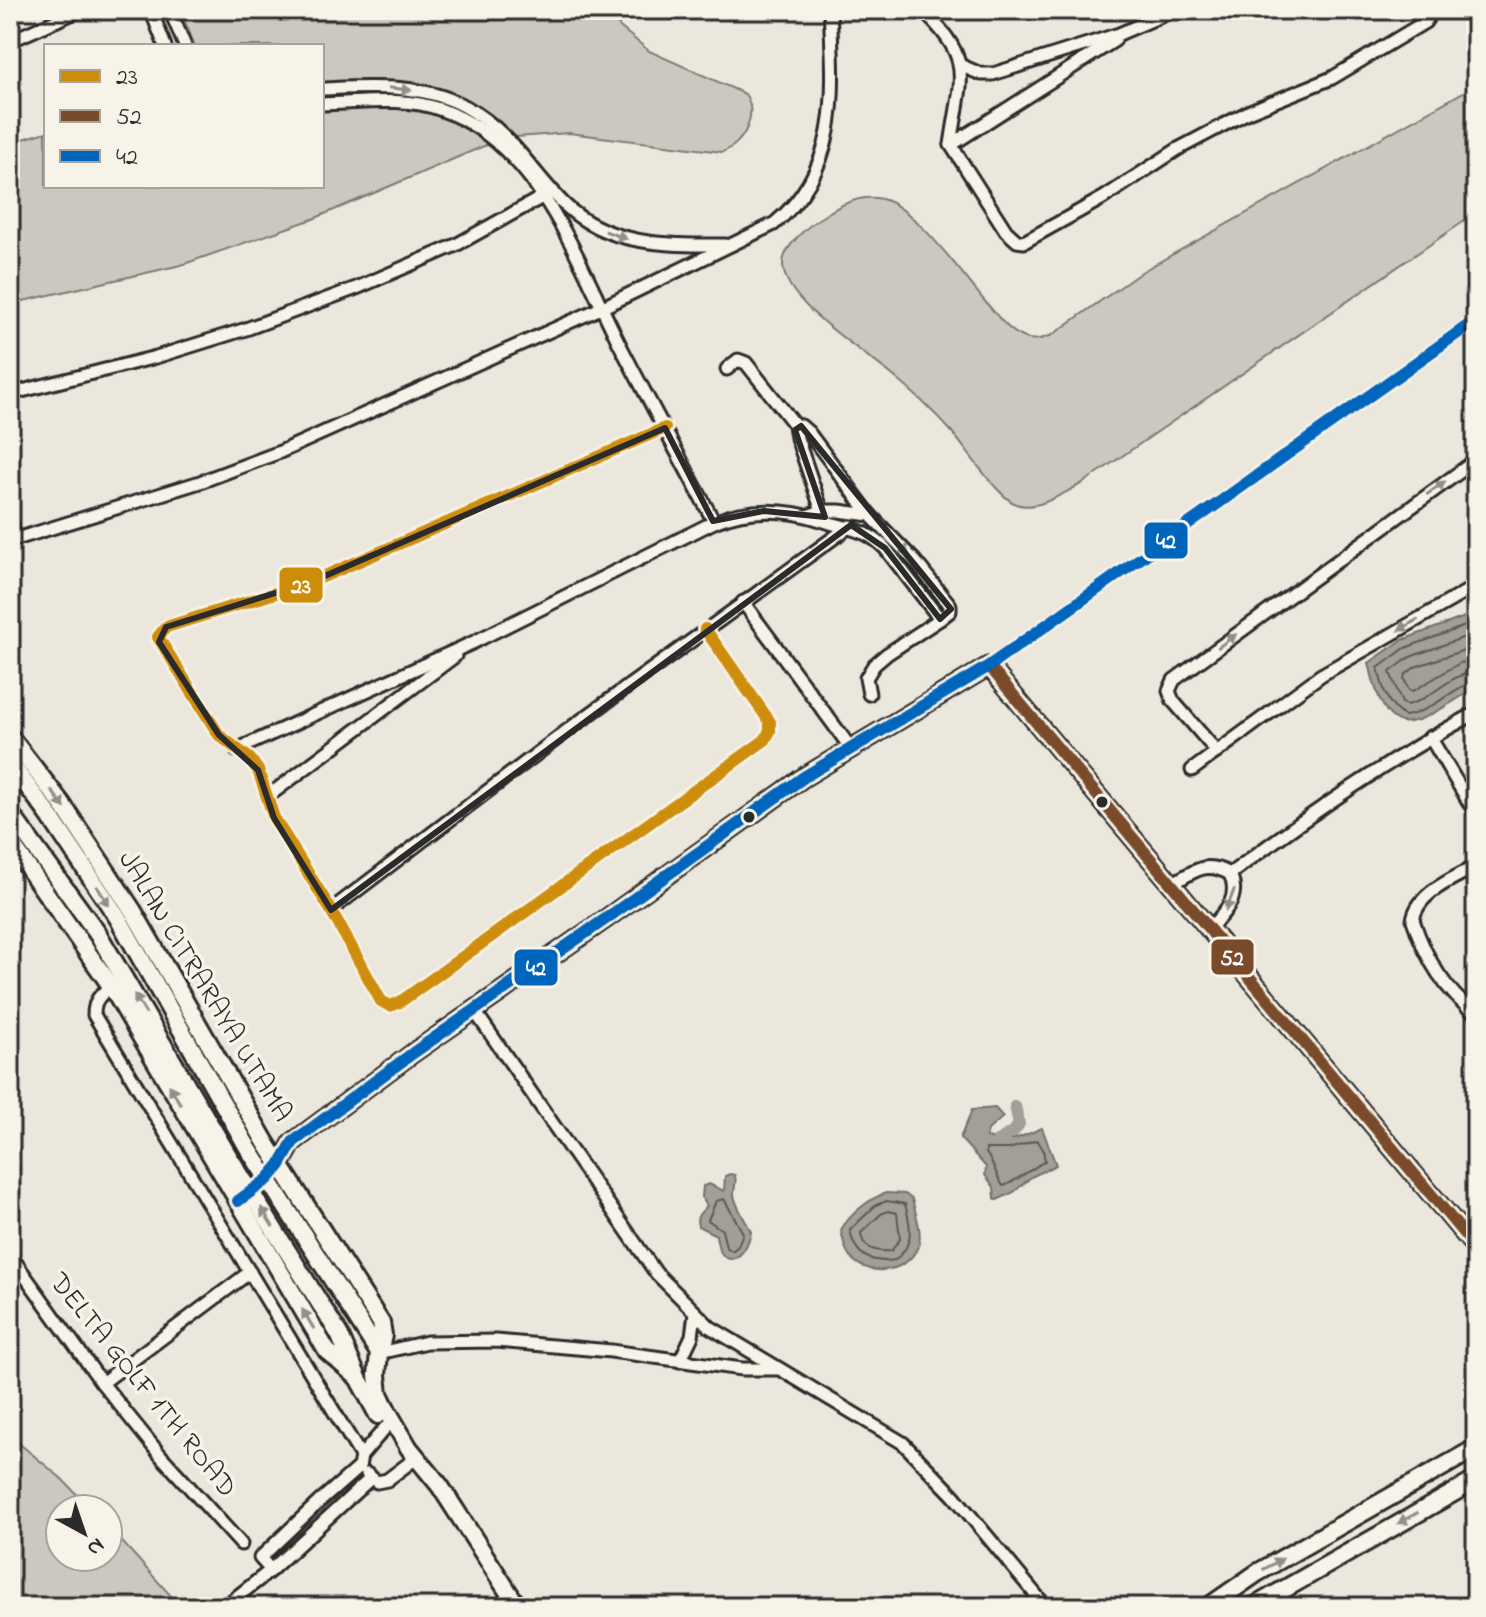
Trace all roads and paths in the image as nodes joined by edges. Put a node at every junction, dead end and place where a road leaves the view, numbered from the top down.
1 (80, 10) edge
2 (151, 10) edge
3 (170, 10) edge
4 (830, 10) edge
5 (922, 10) edge
6 (1175, 10) edge
7 (1433, 10) edge
8 (1119, 34) junction
9 (10, 41) edge
10 (164, 44) edge
11 (184, 44) edge
12 (962, 66) junction
13 (324, 89) edge
14 (324, 104) edge
15 (951, 145) junction
16 (548, 193) junction
17 (731, 245) junction
18 (601, 308) junction
19 (1476, 320) edge
20 (727, 369) dead end
21 (10, 394) edge
22 (795, 425) junction
23 (665, 428) junction
24 (1476, 460) edge
25 (870, 515) junction
26 (824, 516) junction
27 (10, 520) edge
28 (714, 522) junction
29 (850, 526) junction
30 (13, 540) edge
31 (1476, 586) edge
32 (743, 602) junction
33 (940, 619) junction
34 (705, 629) junction
35 (472, 643) junction
36 (989, 666) junction
37 (869, 694) dead end
38 (1476, 713) edge
39 (10, 737) edge
40 (1430, 737) junction
41 (850, 747) junction
42 (236, 750) junction
43 (1217, 752) junction
44 (10, 763) edge
45 (1192, 770) dead end
46 (267, 797) junction
47 (10, 813) edge
48 (1476, 814) edge
49 (10, 842) edge
50 (1476, 866) edge
51 (1230, 874) junction
52 (1172, 884) junction
53 (331, 910) junction
54 (1209, 929) junction
55 (111, 986) junction
56 (474, 1010) junction
57 (1476, 1014) edge
58 (293, 1142) junction
59 (266, 1143) junction
60 (248, 1148) junction
61 (223, 1161) junction
62 (280, 1165) junction
63 (268, 1179) junction
64 (245, 1196) junction
65 (1476, 1248) edge
66 (10, 1255) edge
67 (250, 1272) junction
68 (695, 1313) junction
69 (379, 1353) junction
70 (680, 1361) junction
71 (780, 1369) junction
72 (102, 1383) junction
73 (385, 1428) junction
74 (1476, 1448) edge
75 (412, 1453) junction
76 (360, 1462) junction
77 (371, 1478) junction
78 (1476, 1480) edge
79 (241, 1544) dead end
80 (271, 1570) junction
81 (224, 1607) edge
82 (518, 1607) edge
83 (1046, 1607) edge
84 (1208, 1607) edge
85 (1253, 1607) edge

1 - 9 street
2 - 10 street
3 - 11 street
4 - 17 street
5 - 12 street
6 - 8 street
7 - 15 street
8 - 12 street
8 - 15 street
12 - 15 street
13 -> 16 street
14 - 16 street
16 -> 17 street
16 - 18 street
16 - 21 street
17 - 18 street
18 - 23 street
18 - 30 street
19 - 36 street
20 - 22 street
22 - 25 street
22 - 26 street
23 - 28 street
23 - 42 street
43 -> 24 street
25 - 26 street
25 -> 33 street
26 - 28 street
26 - 29 street
27 - 30 street
28 - 35 street
29 - 32 street
29 - 33 street
31 -> 43 street
32 - 34 street
32 - 41 street
33 - 37 street
34 - 53 street
34 - 53 street
35 - 42 street
35 - 46 street
36 - 41 street
36 - 52 street
38 - 40 street
39 -> 59 street, JALAN CITRARAYA UTAMA
40 - 48 street
40 - 51 street
41 - 56 street
42 - 46 street
43 - 45 street
44 -> 60 street, JALAN CITRARAYA UTAMA
46 - 53 street
61 -> 47 street, JALAN CITRARAYA UTAMA
49 - 55 street, JALAN CITRARAYA UTAMA
50 - 57 street
51 - 52 street
51 -> 54 street
52 - 54 street
54 - 65 street
61 -> 55 street, JALAN CITRARAYA UTAMA
55 - 67 street
56 - 58 street
56 - 68 street
58 - 59 street
58 - 62 street
59 - 60 street
59 - 62 street, JALAN CITRARAYA UTAMA
60 - 61 street
60 - 63 street, JALAN CITRARAYA UTAMA
61 - 64 street, JALAN CITRARAYA UTAMA
62 - 63 street
62 - 69 street, JALAN CITRARAYA UTAMA
63 - 64 street
63 - 69 street, JALAN CITRARAYA UTAMA
73 -> 64 street, JALAN CITRARAYA UTAMA
66 - 72 street, DELTA GOLF 1TH ROAD
67 - 72 street
67 - 76 street
68 - 70 street
68 - 71 street
69 - 70 street
69 - 75 street, JALAN CITRARAYA UTAMA
70 - 71 street
71 - 83 street
72 - 79 street, DELTA GOLF 1TH ROAD
73 - 75 street, JALAN CITRARAYA UTAMA
73 - 76 street
84 -> 74 street
75 - 77 street
75 - 82 street, JALAN CITRARAYA UTAMA
76 - 77 street
76 - 80 street
77 - 80 street
78 -> 85 street
80 - 81 street

